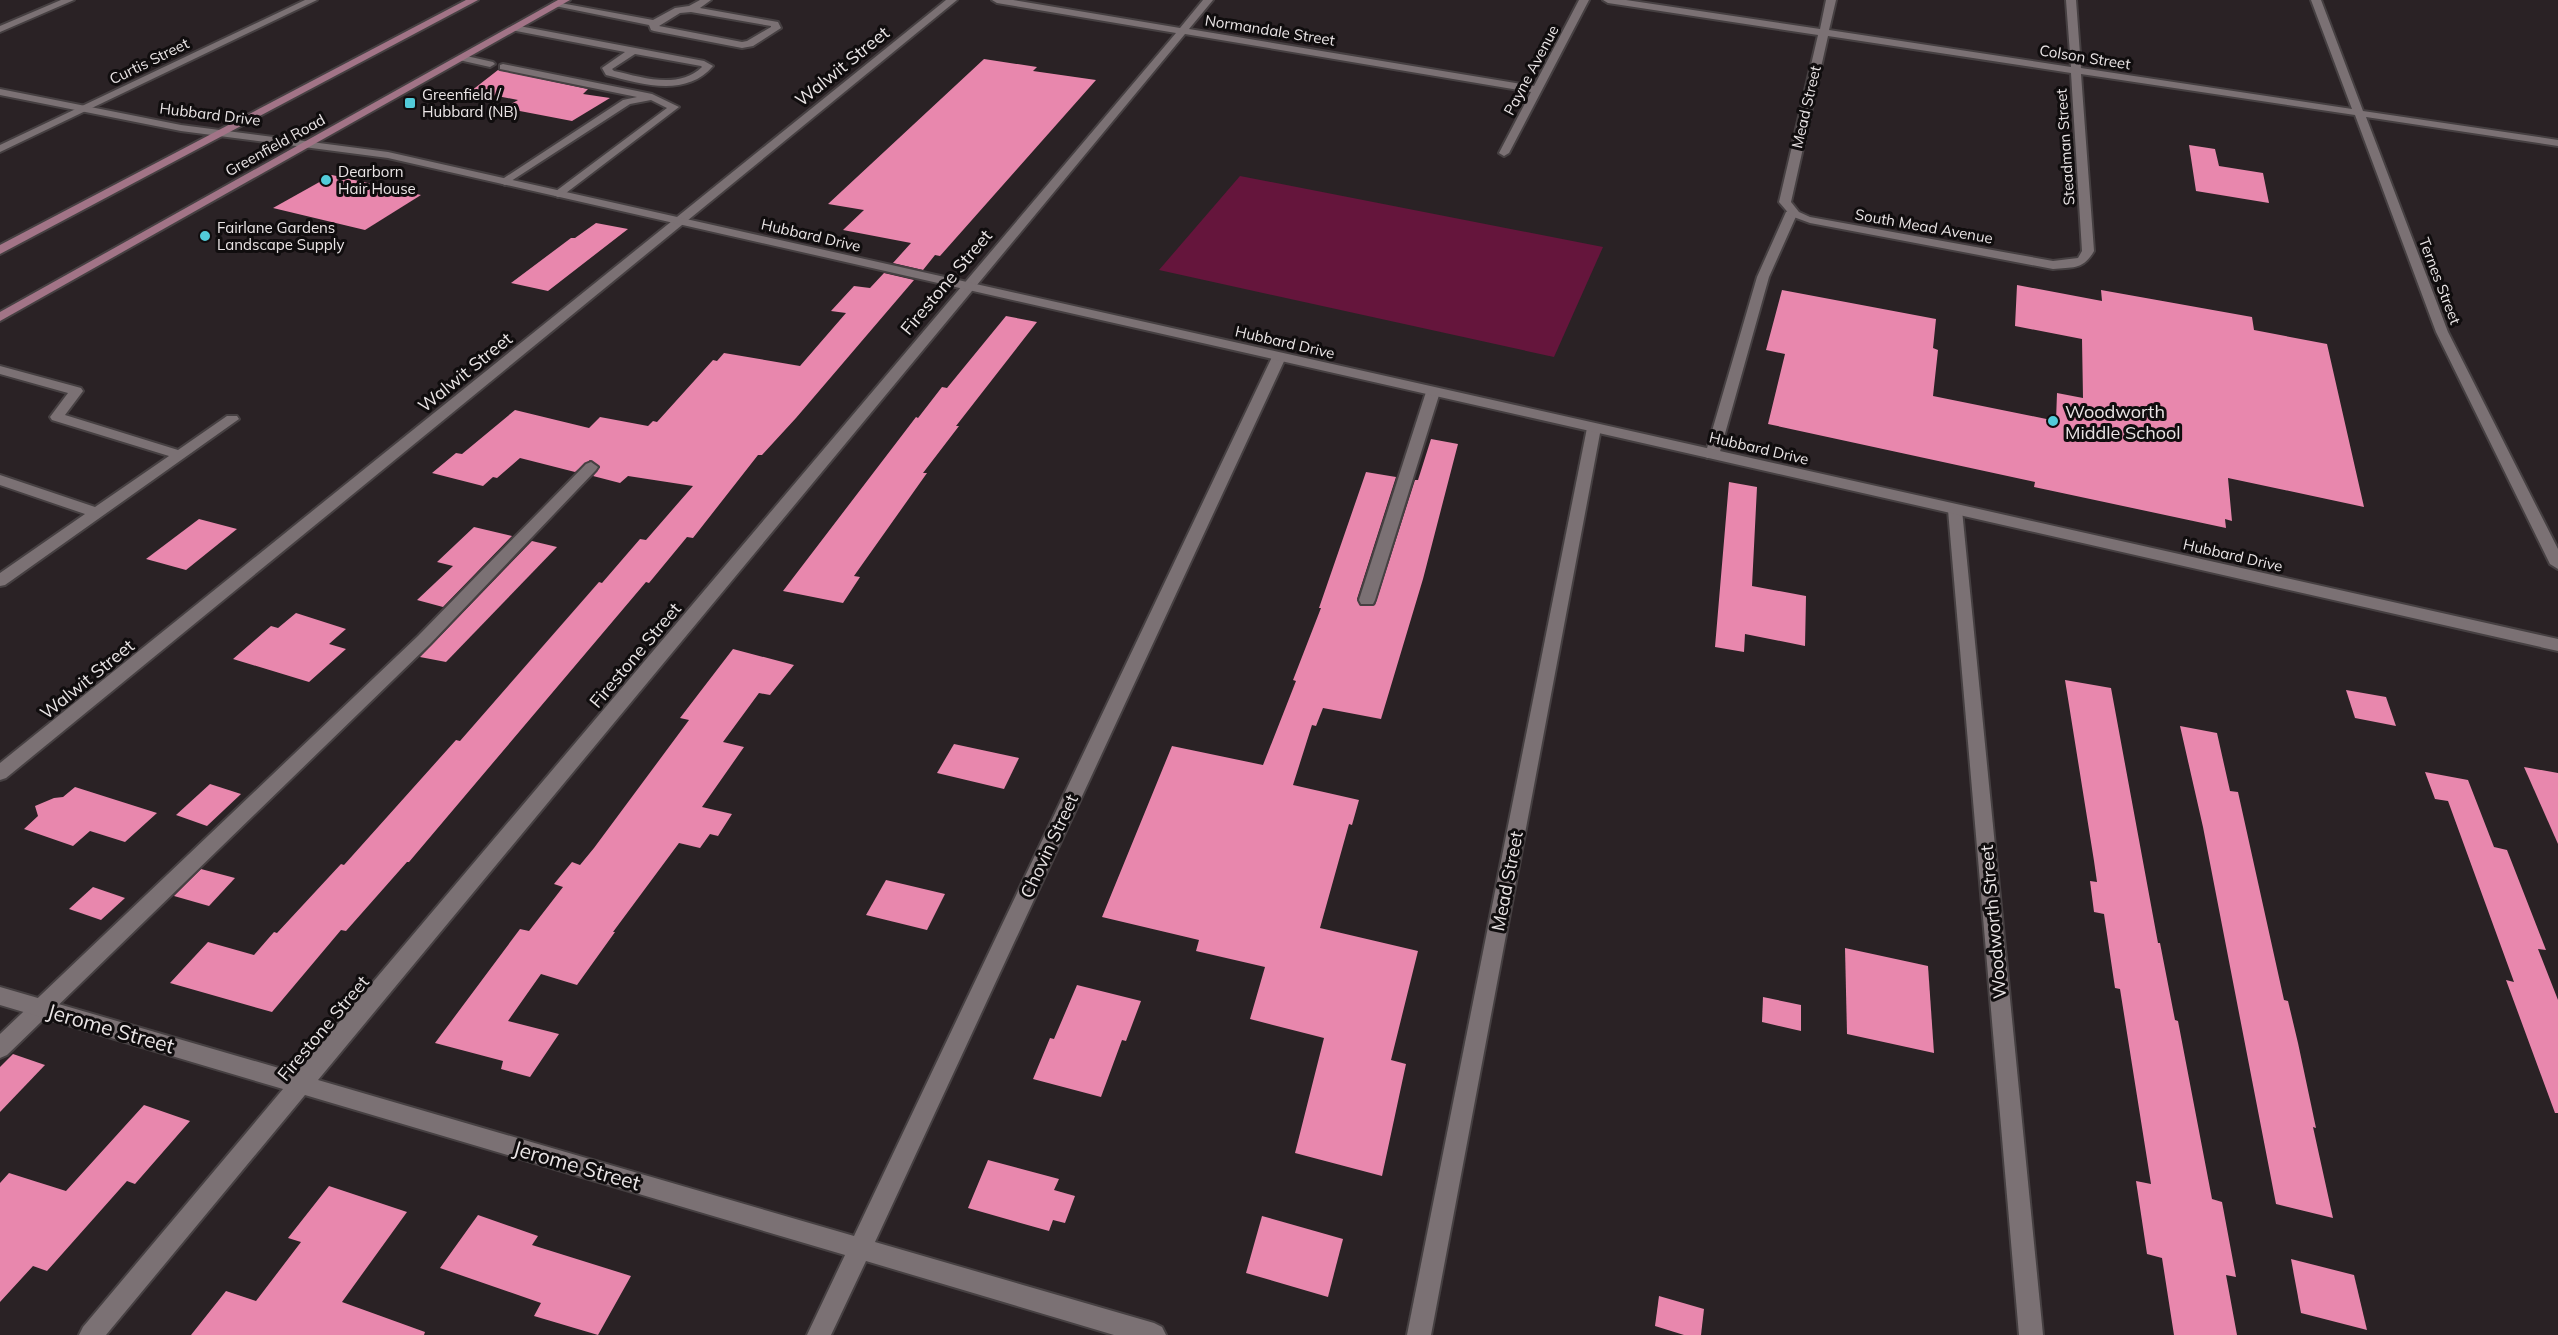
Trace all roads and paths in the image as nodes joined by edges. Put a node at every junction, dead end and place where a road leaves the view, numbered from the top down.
1 (69, 0) edge
2 (312, 0) edge
3 (473, 0) edge
4 (706, 0) edge
5 (952, 0) edge
6 (997, 0) edge
7 (1208, 0) edge
8 (1584, 0) edge
9 (1608, 0) edge
10 (1831, 0) edge
11 (2071, 0) edge
12 (2316, 0) edge
13 (560, 3) edge
14 (691, 9) junction
15 (654, 23) junction
16 (514, 28) junction
17 (0, 29) edge
18 (1182, 31) junction
19 (1824, 32) junction
20 (631, 52) junction
21 (462, 58) junction
22 (490, 64) dead end
23 (503, 67) dead end
24 (2075, 71) junction
25 (1538, 90) junction
26 (0, 93) edge
27 (652, 97) junction
28 (82, 110) junction
29 (2359, 112) junction
30 (222, 133) junction
31 (2558, 143) edge
32 (308, 144) junction
33 (0, 149) edge
34 (1504, 153) dead end
35 (506, 182) junction
36 (558, 194) junction
37 (1792, 212) junction
38 (679, 222) junction
39 (0, 250) edge
40 (2053, 265) joint
41 (968, 287) junction
42 (0, 317) edge
43 (1279, 357) junction
44 (0, 370) edge
45 (1433, 392) junction
46 (232, 419) dead end
47 (1594, 428) junction
48 (180, 455) junction
49 (1712, 455) junction
50 (591, 467) dead end
51 (0, 480) edge
52 (1955, 510) junction
53 (97, 513) junction
54 (2558, 564) edge
55 (0, 565) edge
56 (16, 570) junction
57 (0, 581) edge
58 (1367, 600) dead end
59 (2558, 645) edge
60 (0, 773) edge
61 (0, 996) edge
62 (43, 1008) junction
63 (0, 1048) edge
64 (302, 1083) junction
65 (860, 1248) junction
66 (91, 1335) edge
67 (819, 1335) edge
68 (1154, 1335) edge
69 (1419, 1335) edge
70 (2031, 1335) edge

1 - 17 street
2 - 28 street, Curtis Street
3 - 30 main road, Greenfield Road
4 - 14 street
5 - 38 street, Walwit Street
6 - 18 street, Normandale Street
7 - 18 street, Firestone Street
8 - 25 street, Payne Avenue
9 - 19 street, Colson Street
10 - 19 street, Mead Street
11 - 24 street, Steadman Street
12 - 29 street, Ternes Street
13 - 15 street
13 - 16 main road, Greenfield Road
14 - 15 street
14 - 15 street
16 - 20 street
16 - 21 main road, Greenfield Road
18 - 25 street, Normandale Street
18 - 41 street, Firestone Street
19 - 24 street, Colson Street
19 - 37 street, Mead Street
20 - 20 street
21 - 22 street
21 - 32 main road, Greenfield Road
23 - 27 street
24 - 29 street, Colson Street
24 - 40 street, Steadman Street
25 - 34 street, Payne Avenue
26 - 28 street, Hubbard Drive
27 - 35 street
27 - 36 street
28 - 30 street, Hubbard Drive
28 - 33 street, Curtis Street
29 - 31 street, Colson Street
29 - 54 street, Ternes Street
30 - 32 street, Hubbard Drive
30 - 39 main road, Greenfield Road
32 - 35 street, Hubbard Drive
32 - 42 main road, Greenfield Road
35 - 36 street, Hubbard Drive
36 - 38 street, Hubbard Drive
37 - 40 street, South Mead Avenue
37 - 49 street
38 - 41 street, Hubbard Drive
38 - 60 street, Walwit Street
41 - 43 street, Hubbard Drive
41 - 64 street, Firestone Street
43 - 45 street, Hubbard Drive
43 - 65 street, Chovin Street
44 - 48 street
45 - 47 street, Hubbard Drive
45 - 58 street
46 - 48 street
47 - 49 street, Hubbard Drive
47 - 69 street, Mead Street
48 - 53 street
49 - 52 street, Hubbard Drive
50 - 62 street
51 - 53 street
52 - 59 street, Hubbard Drive
52 - 70 street, Woodworth Street
53 - 56 street
55 - 56 street
56 - 57 street
61 - 62 street, Jerome Street
62 - 63 street
62 - 64 street, Jerome Street
64 - 65 street, Jerome Street
64 - 66 street, Firestone Street
65 - 67 street, Chovin Street
65 - 68 street, Jerome Street

